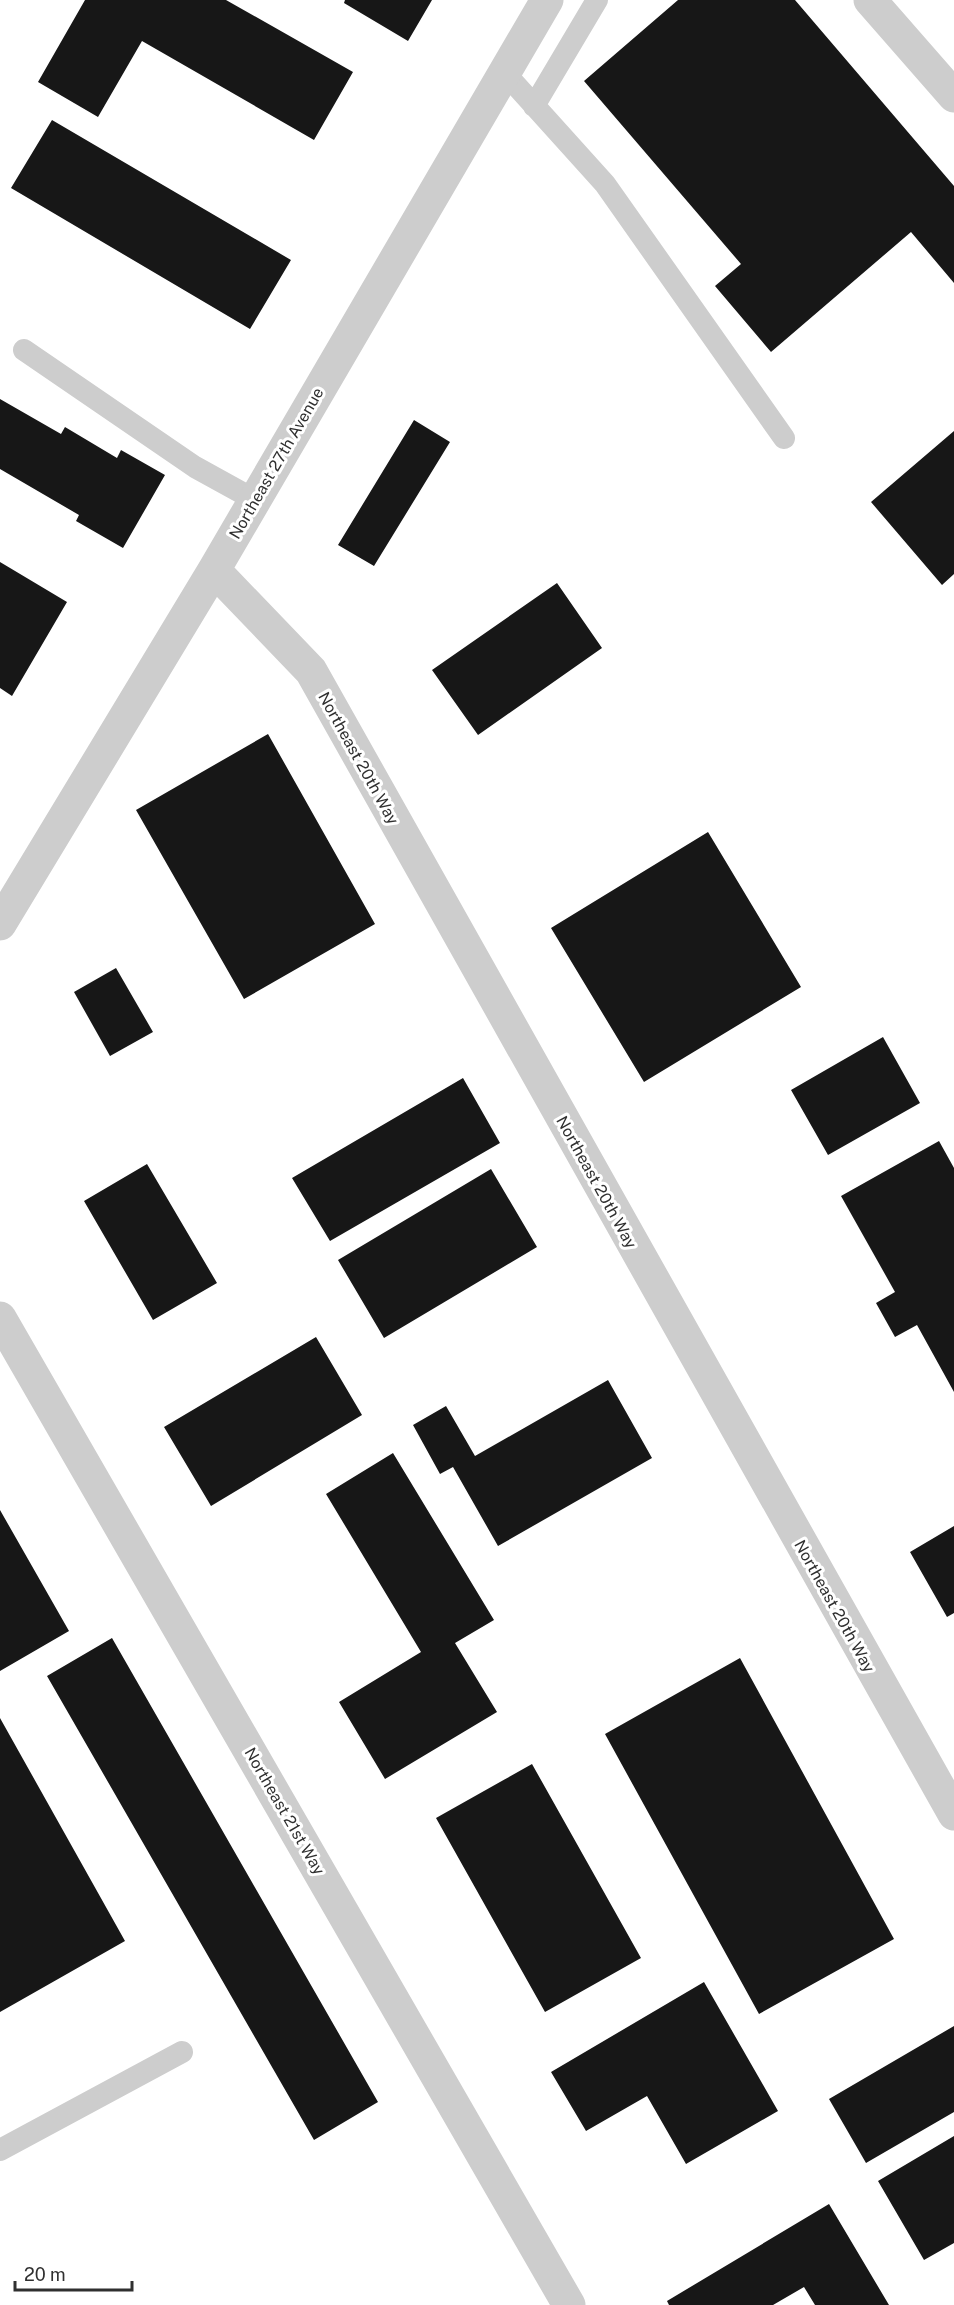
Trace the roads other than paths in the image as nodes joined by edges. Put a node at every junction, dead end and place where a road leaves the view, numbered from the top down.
1 (547, 0) edge
2 (597, 0) edge
3 (870, 0) edge
4 (505, 73) junction
5 (954, 96) edge
6 (534, 106) junction
7 (24, 350) dead end
8 (784, 438) dead end
9 (255, 500) junction
10 (214, 570) junction
11 (0, 924) edge
12 (0, 1318) edge
13 (954, 1814) edge
14 (182, 2052) dead end
15 (0, 2150) edge
16 (568, 2305) edge

1 - 4 street, Northeast 27th Avenue
2 - 6 lane
3 - 5 street
4 - 6 lane
4 - 9 street, Northeast 27th Avenue
6 - 8 lane
7 - 9 lane
9 - 10 street, Northeast 27th Avenue
10 - 11 street, Northeast 27th Avenue
10 - 13 street, Northeast 20th Way
12 - 16 street, Northeast 21st Way
14 - 15 lane

